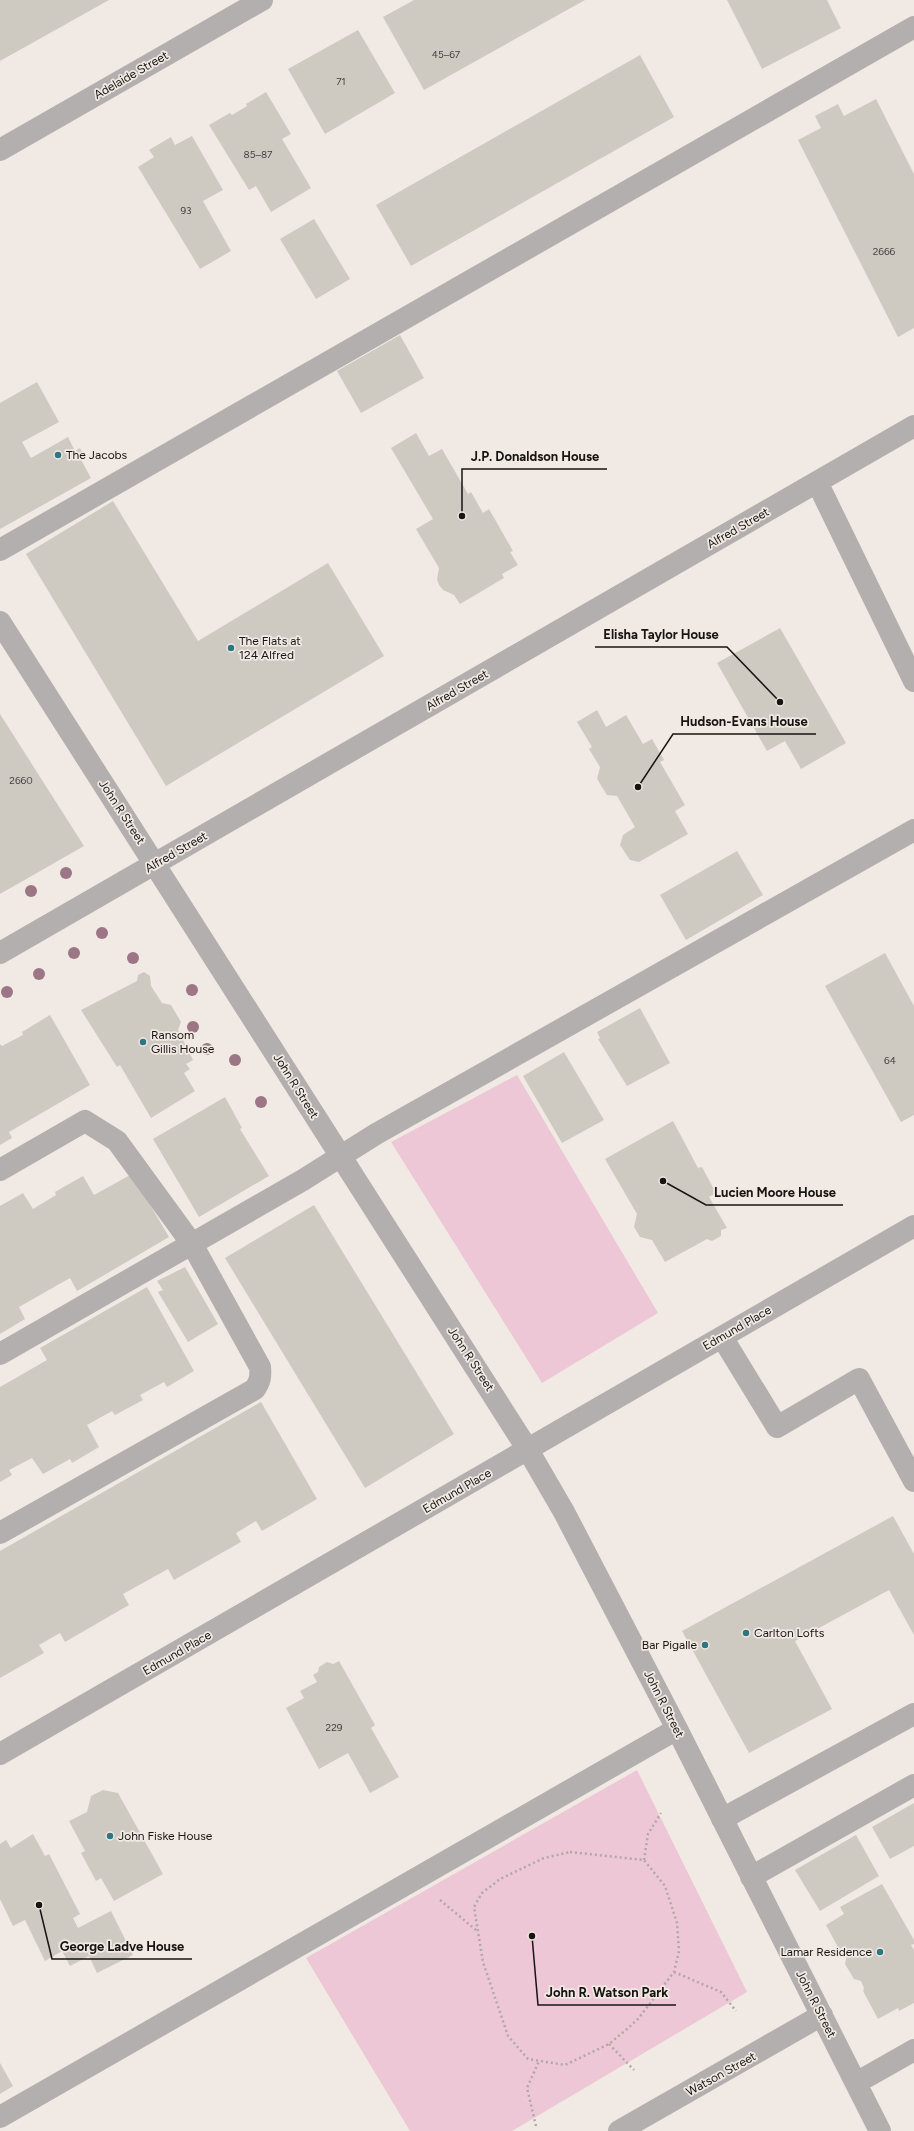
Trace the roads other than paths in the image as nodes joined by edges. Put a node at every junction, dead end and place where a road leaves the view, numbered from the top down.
1 (262, 0) edge
2 (914, 27) edge
3 (0, 150) edge
4 (914, 426) edge
5 (817, 482) junction
6 (0, 550) edge
7 (0, 622) edge
8 (914, 682) edge
9 (914, 830) edge
10 (155, 864) junction
11 (0, 953) edge
12 (341, 1158) junction
13 (0, 1170) edge
14 (914, 1226) edge
15 (192, 1244) junction
16 (722, 1337) junction
17 (0, 1354) edge
18 (528, 1450) junction
19 (914, 1482) edge
20 (0, 1533) edge
21 (914, 1714) edge
22 (677, 1729) junction
23 (0, 1754) edge
24 (914, 1785) edge
25 (722, 1820) junction
26 (752, 1877) junction
27 (822, 2015) junction
28 (914, 2050) edge
29 (856, 2083) junction
30 (0, 2117) edge
31 (619, 2131) edge
32 (880, 2131) edge

1 - 3 street, Adelaide Street
2 - 6 street
4 - 5 street, Alfred Street
5 - 8 street
5 - 10 street, Alfred Street
7 - 10 street, John R Street
9 - 12 street
10 - 11 street, Alfred Street
10 - 12 street, John R Street
12 - 15 street
12 - 18 street, John R Street
13 - 15 street
14 - 16 street, Edmund Place
15 - 17 street
15 - 20 street
16 - 18 street, Edmund Place
16 - 19 street
18 - 22 street, John R Street
18 - 23 street, Edmund Place
21 - 25 street
22 - 25 street, John R Street
22 - 30 street
24 - 26 street
25 - 26 street, John R Street
26 - 27 street, John R Street
27 - 29 street, John R Street
27 - 31 street, Watson Street
28 - 29 street
29 - 32 street, John R Street

